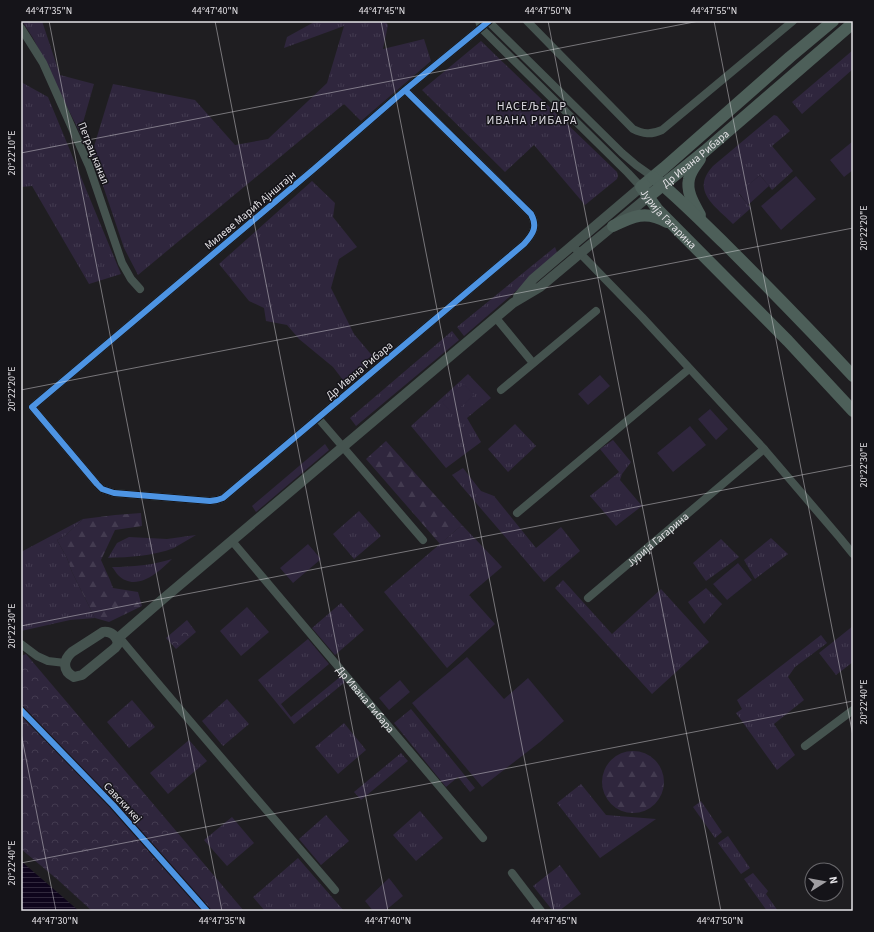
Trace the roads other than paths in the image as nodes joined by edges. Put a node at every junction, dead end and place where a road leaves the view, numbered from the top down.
1 (489, 21) edge
2 (527, 21) edge
3 (793, 21) edge
4 (833, 21) edge
5 (853, 23) edge
6 (480, 24) edge
7 (21, 28) edge
8 (405, 90) junction
9 (705, 151) junction
10 (653, 177) junction
11 (663, 185) junction
12 (640, 187) junction
13 (648, 197) junction
14 (705, 225) junction
15 (613, 226) junction
16 (675, 226) junction
17 (572, 245) junction
18 (580, 254) junction
19 (140, 289) dead end
20 (513, 303) junction
21 (596, 311) dead end
22 (496, 318) junction
23 (534, 363) junction
24 (689, 369) junction
25 (853, 376) edge
26 (501, 390) dead end
27 (32, 407) joint
28 (853, 411) edge
29 (318, 418) junction
30 (343, 447) junction
31 (764, 449) junction
32 (517, 513) dead end
33 (423, 540) dead end
34 (232, 541) junction
35 (853, 554) edge
36 (588, 598) dead end
37 (118, 638) junction
38 (21, 644) edge
39 (65, 663) junction
40 (853, 710) edge
41 (806, 746) dead end
42 (483, 838) dead end
43 (512, 873) dead end
44 (335, 890) dead end
45 (541, 911) edge

1 - 6 street, Милеве Марић Ајнштајн
1 - 10 street, Јурија Гагарина
2 - 3 street
4 - 10 main road, Др Ивана Рибара
5 - 9 main road, Др Ивана Рибара
6 - 8 street, Милеве Марић Ајнштајн
6 - 12 street, Јурија Гагарина
7 - 19 street, Петрац канал
8 - 27 street, Милеве Марић Ајнштајн
8 - 29 street, Др Ивана Рибара
9 - 11 main road, Др Ивана Рибара
9 - 14 main road
10 - 11 main road, Јурија Гагарина
10 - 12 main road, Др Ивана Рибара
11 - 13 main road, Др Ивана Рибара
11 - 14 main road, Јурија Гагарина
12 - 13 main road, Јурија Гагарина
12 - 17 street, Др Ивана Рибара
13 - 15 street, Др Ивана Рибара
13 - 16 main road, Јурија Гагарина
14 - 25 main road, Јурија Гагарина
15 - 16 main road
15 - 18 street, Др Ивана Рибара
16 - 28 main road, Јурија Гагарина
17 - 18 street
17 - 20 street, Др Ивана Рибара
18 - 20 street, Др Ивана Рибара
18 - 24 street
20 - 22 street, Др Ивана Рибара
21 - 23 street
22 - 23 street
22 - 30 street, Др Ивана Рибара
23 - 26 street
24 - 31 street
24 - 32 street
27 - 29 street, Др Ивана Рибара
29 - 30 street
30 - 33 street
30 - 34 street, Др Ивана Рибара
31 - 35 street
31 - 36 street, Јурија Гагарина
34 - 37 street, Др Ивана Рибара
34 - 42 street, Др Ивана Рибара
37 - 39 street
37 - 39 street, Др Ивана Рибара
37 - 44 street
38 - 39 street
40 - 41 street
43 - 45 street

